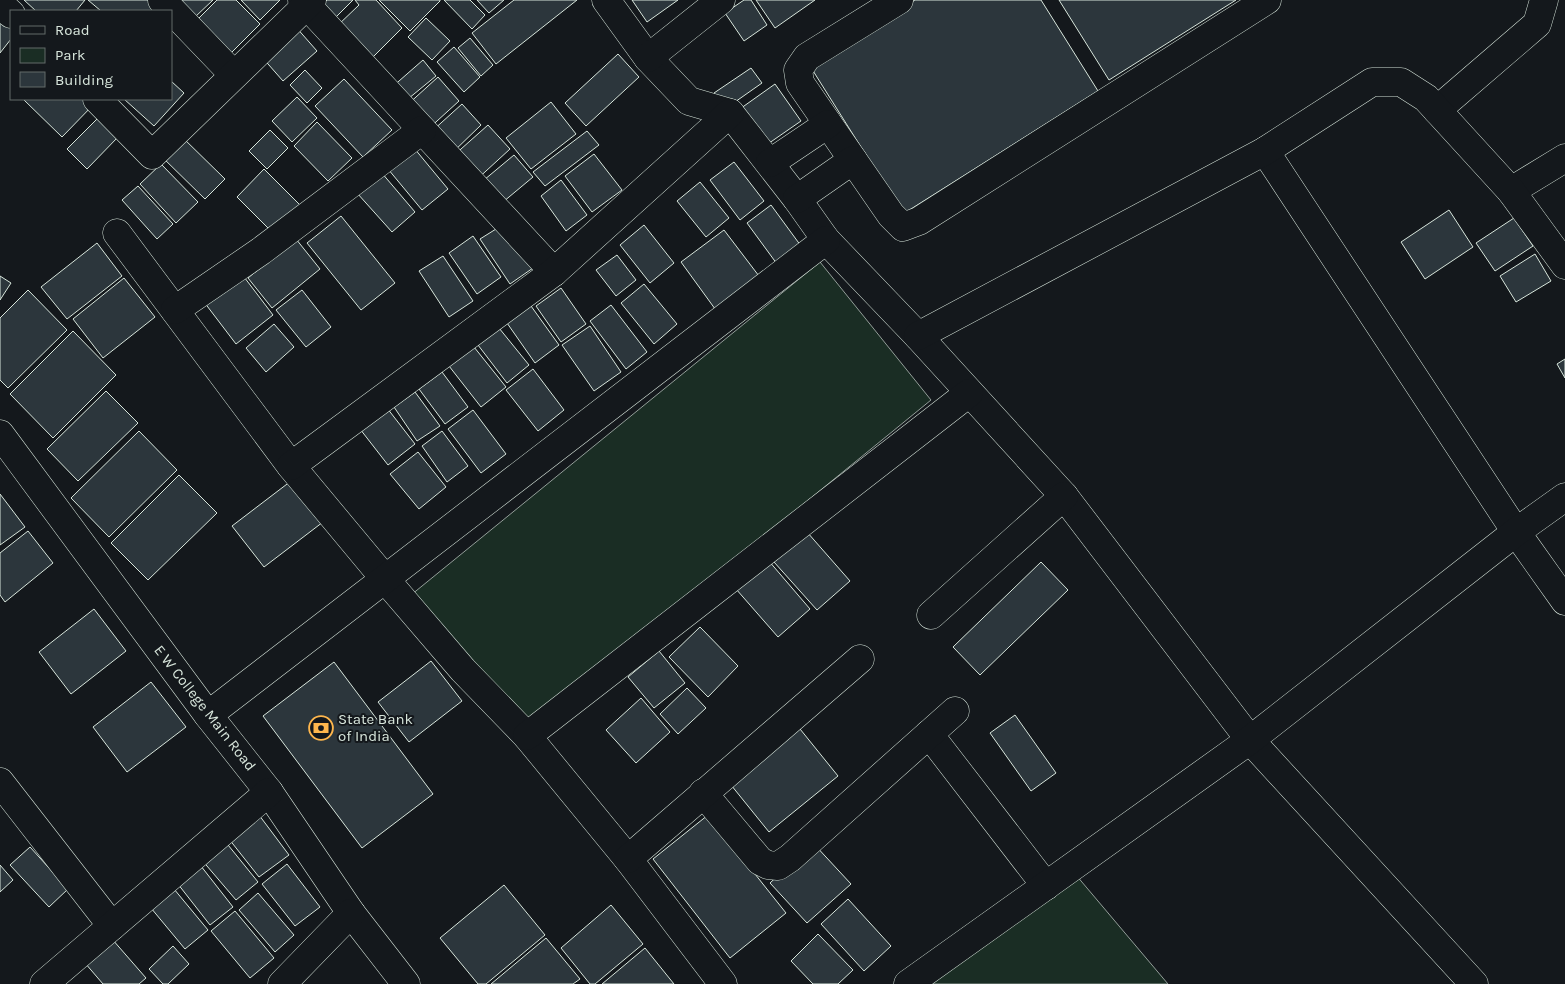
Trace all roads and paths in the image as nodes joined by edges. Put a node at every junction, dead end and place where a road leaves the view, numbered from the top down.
1 (162, 0) edge
2 (606, 0) edge
3 (721, 0) edge
4 (899, 0) edge
5 (1267, 0) edge
6 (1544, 0) edge
7 (307, 2) edge
8 (0, 4) edge
9 (171, 10) edge
10 (172, 11) edge
11 (10, 13) edge
12 (648, 58) junction
13 (234, 76) junction
14 (98, 100) edge
15 (1437, 110) junction
16 (730, 113) junction
17 (828, 124) junction
18 (422, 130) junction
19 (1265, 151) junction
20 (1565, 158) edge
21 (853, 160) junction
22 (770, 164) junction
23 (1511, 191) junction
24 (797, 199) junction
25 (117, 233) dead end
26 (826, 240) junction
27 (1565, 265) edge
28 (554, 272) junction
29 (174, 310) junction
30 (918, 336) junction
31 (969, 393) junction
32 (0, 434) edge
33 (291, 466) junction
34 (1064, 496) junction
35 (1565, 497) edge
36 (1516, 532) junction
37 (385, 579) junction
38 (1565, 601) edge
39 (931, 615) dead end
40 (860, 659) dead end
41 (955, 711) dead end
42 (208, 715) junction
43 (929, 734) junction
44 (527, 736) junction
45 (1250, 740) junction
46 (269, 792) junction
47 (3, 794) edge
48 (702, 794) junction
49 (628, 859) junction
50 (1046, 886) junction
51 (351, 913) junction
52 (112, 926) junction
53 (44, 984) edge
54 (282, 984) edge
55 (406, 984) edge
56 (723, 984) edge
57 (908, 984) edge
58 (1474, 984) edge

1 - 9 street
2 - 12 street
3 - 12 street
4 - 17 street
5 - 21 street
6 - 15 street
7 - 13 street
7 - 18 street
8 - 11 street
10 - 13 street
12 - 16 street
13 - 14 street
15 - 19 street
15 - 23 street
16 - 22 street
16 - 28 street
17 - 21 street
17 - 22 street
18 - 28 street
18 - 29 street
19 - 30 street
19 - 36 street
20 - 23 street
21 - 24 street
22 - 24 street
23 - 27 street
24 - 26 street
25 - 29 street
26 - 30 street
26 - 37 street
28 - 33 street
29 - 33 street
30 - 31 street
31 - 34 street
31 - 44 street
32 - 42 street, E W College Main Road
33 - 37 street
34 - 39 street
34 - 45 street
35 - 36 street
36 - 38 street
36 - 45 street
37 - 42 street
37 - 44 street
40 - 48 street
41 - 43 street
42 - 46 street, E W College Main Road
43 - 48 street
43 - 50 street
44 - 49 street
45 - 50 street
45 - 58 street
46 - 51 street, E W College Main Road
46 - 52 street
47 - 52 street
48 - 49 street
49 - 56 street
50 - 57 street
51 - 54 street
51 - 55 street, E W College Main Road
52 - 53 street

